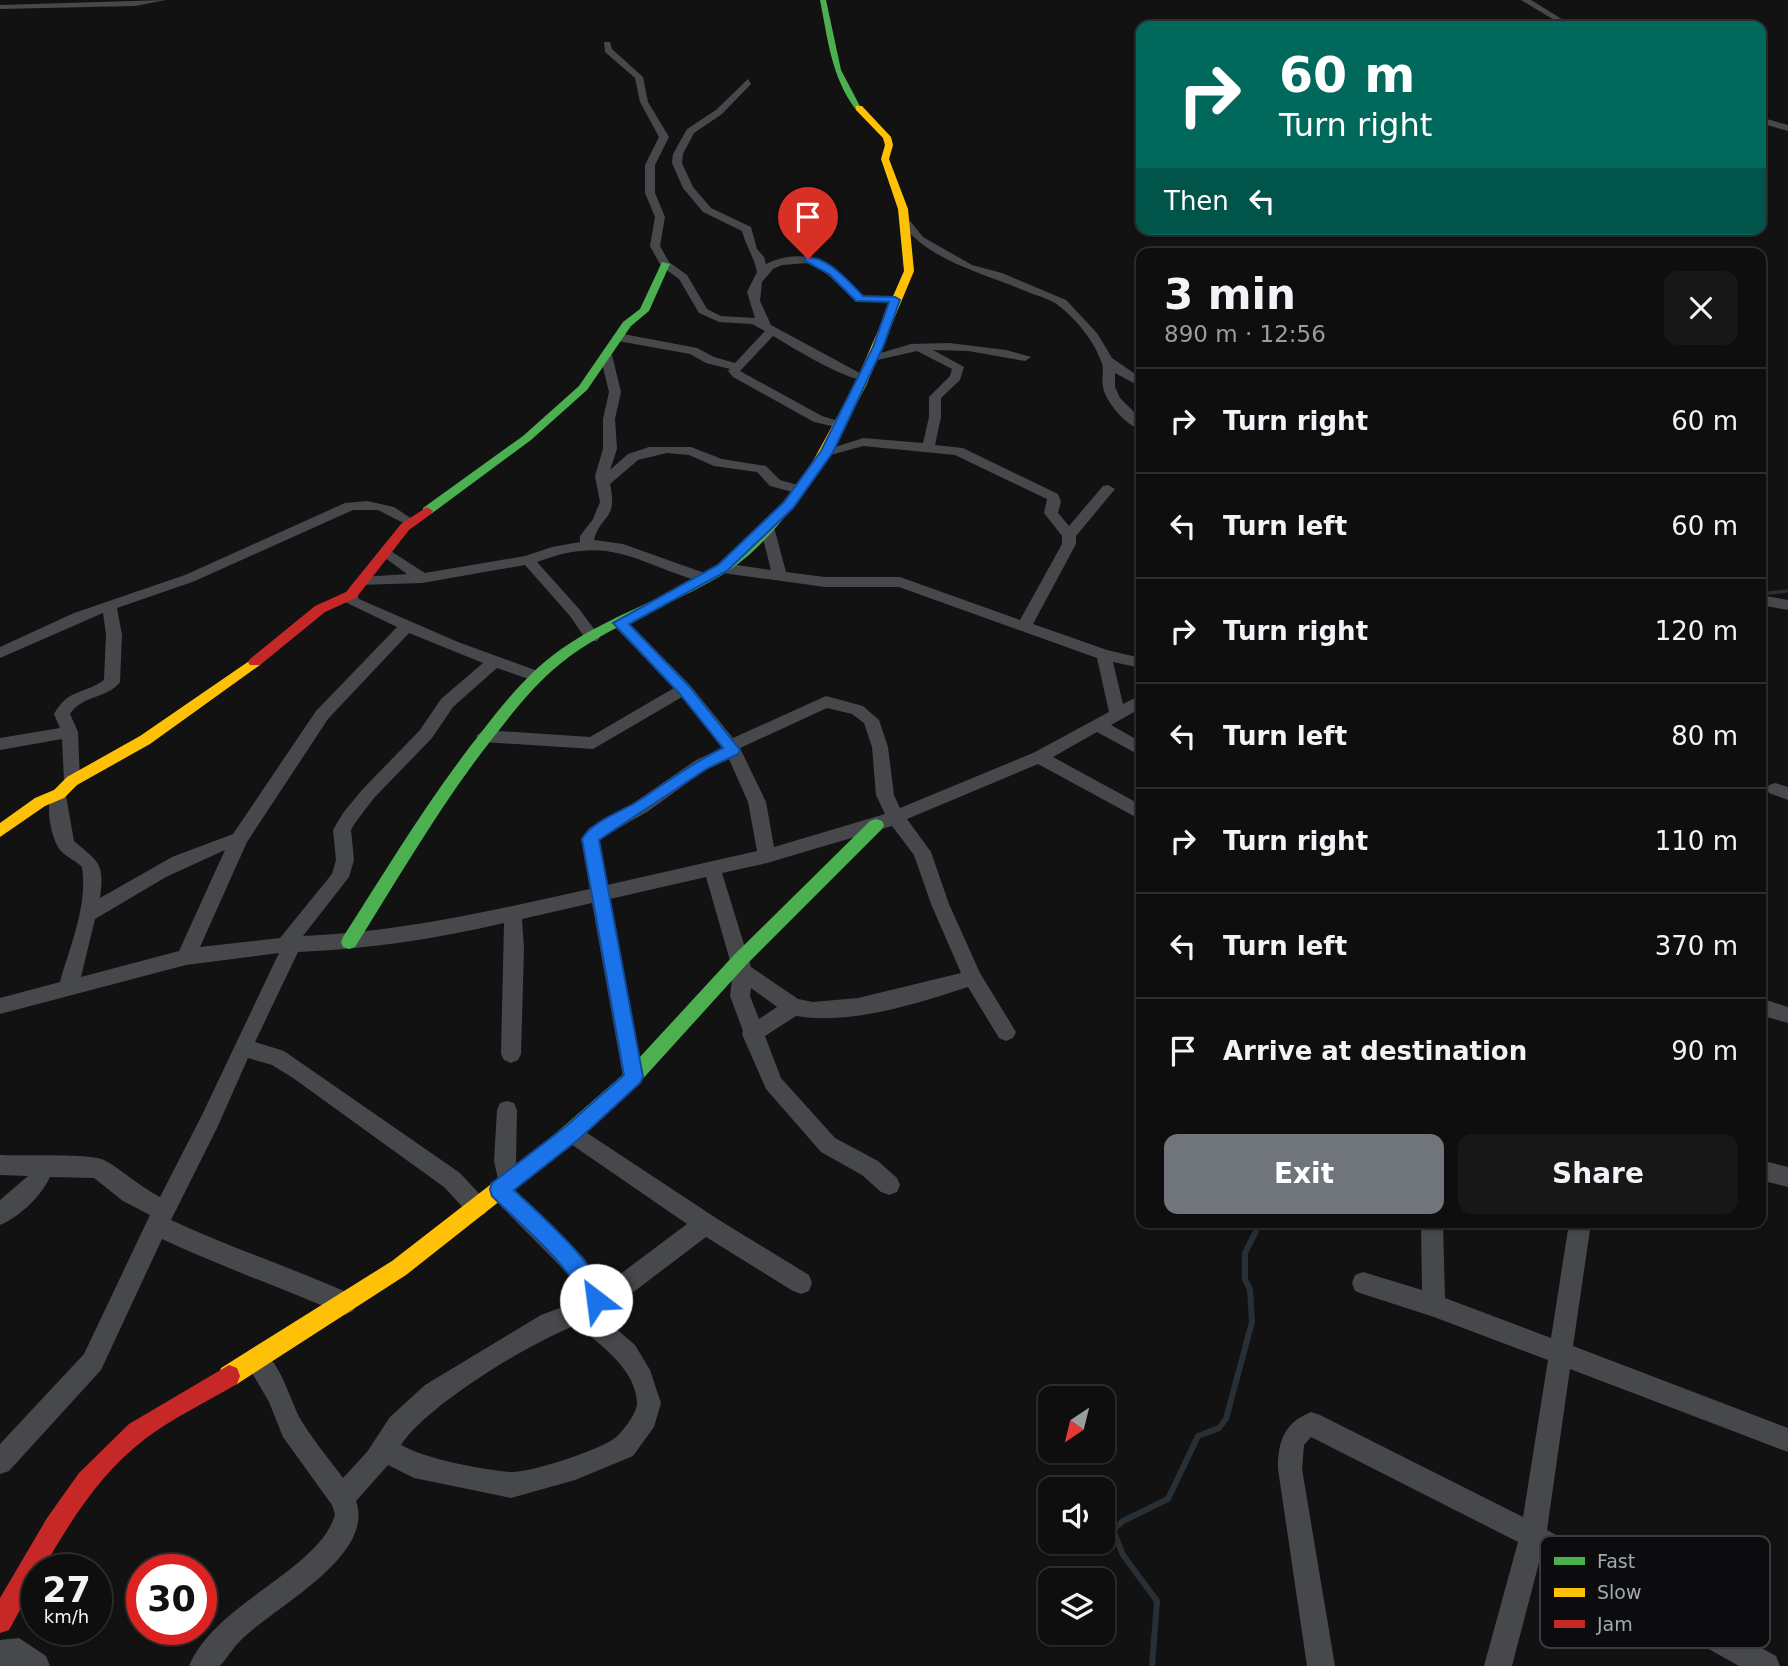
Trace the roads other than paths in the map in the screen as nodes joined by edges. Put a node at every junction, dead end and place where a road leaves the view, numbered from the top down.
1 (15, 0) edge
2 (162, 0) edge
3 (822, 0) edge
4 (1525, 0) edge
5 (1, 7) edge
6 (1561, 21) edge
7 (607, 44) dead end
8 (748, 82) dead end
9 (1766, 122) edge
10 (1788, 128) edge
11 (906, 223) junction
12 (665, 264) junction
13 (763, 273) junction
14 (895, 300) junction
15 (769, 329) junction
16 (618, 337) junction
17 (917, 347) junction
18 (606, 355) junction
19 (1025, 356) dead end
20 (873, 357) junction
21 (1107, 359) junction
22 (737, 367) junction
23 (863, 378) junction
24 (1136, 380) edge
25 (1136, 422) edge
26 (840, 426) junction
27 (928, 448) junction
28 (827, 452) junction
29 (602, 484) junction
30 (800, 489) junction
31 (1108, 489) dead end
32 (411, 523) junction
33 (767, 527) junction
34 (1069, 535) junction
35 (587, 545) junction
36 (386, 552) junction
37 (528, 560) junction
38 (723, 568) junction
39 (422, 578) junction
40 (705, 578) junction
41 (780, 578) junction
42 (363, 582) junction
43 (351, 595) junction
44 (1766, 601) edge
45 (1788, 605) edge
46 (110, 606) junction
47 (620, 623) junction
48 (408, 625) junction
49 (1023, 628) junction
50 (592, 637) junction
51 (0, 653) edge
52 (1104, 655) junction
53 (495, 661) junction
54 (1136, 662) edge
55 (537, 677) junction
56 (684, 690) junction
57 (1136, 704) edge
58 (1117, 713) junction
59 (1098, 725) junction
60 (70, 732) junction
61 (484, 736) junction
62 (0, 744) edge
63 (1136, 747) edge
64 (731, 748) junction
65 (1039, 757) junction
66 (65, 787) junction
67 (1136, 810) edge
68 (895, 817) junction
69 (876, 825) junction
70 (0, 831) edge
71 (239, 839) junction
72 (767, 856) junction
73 (712, 869) junction
74 (600, 894) junction
75 (513, 915) junction
76 (86, 916) junction
77 (349, 942) junction
78 (289, 945) junction
79 (186, 957) junction
80 (741, 965) junction
81 (972, 977) junction
82 (68, 988) junction
83 (0, 1006) edge
84 (794, 1007) junction
85 (1766, 1008) edge
86 (1788, 1015) edge
87 (1006, 1032) dead end
88 (752, 1034) junction
89 (242, 1048) junction
90 (511, 1055) dead end
91 (634, 1077) junction
92 (507, 1110) dead end
93 (572, 1133) junction
94 (45, 1164) junction
95 (0, 1165) edge
96 (1766, 1172) edge
97 (1788, 1177) edge
98 (889, 1185) dead end
99 (504, 1186) junction
100 (477, 1207) junction
101 (0, 1214) edge
102 (160, 1218) junction
103 (705, 1224) junction
104 (1432, 1228) edge
105 (1579, 1228) edge
106 (801, 1283) dead end
107 (1363, 1283) dead end
108 (345, 1303) junction
109 (1434, 1305) junction
110 (588, 1306) junction
111 (1559, 1353) junction
112 (256, 1359) junction
113 (1788, 1440) edge
114 (383, 1450) junction
115 (0, 1462) edge
116 (342, 1498) junction
117 (1533, 1536) junction
118 (1540, 1540) edge
119 (0, 1620) edge
120 (1734, 1648) edge
121 (0, 1654) edge
122 (36, 1666) edge
123 (203, 1666) edge
124 (1321, 1666) edge
125 (1498, 1666) edge
126 (1766, 1666) edge

1 - 5 street
2 - 5 street
3 - 11 street
4 - 6 street
7 - 12 street
8 - 13 street
9 - 10 street
11 - 14 street
11 - 21 street
12 - 15 street
12 - 16 street
13 - 14 street
13 - 15 street
14 - 20 street
15 - 22 street
15 - 23 street
16 - 18 street
16 - 22 street
17 - 19 street
17 - 20 street
17 - 27 street
18 - 29 street
18 - 32 street
20 - 23 street
21 - 24 street
21 - 25 street
22 - 26 street
23 - 26 street
26 - 28 street
27 - 28 street
27 - 34 street
28 - 30 street
29 - 30 street
29 - 35 street
30 - 33 street
31 - 34 street
32 - 36 street
32 - 46 street
33 - 38 street
33 - 41 street
34 - 49 street
35 - 37 street
35 - 40 street
36 - 39 street
36 - 42 street
37 - 39 street
37 - 50 street
38 - 40 street
38 - 41 street
39 - 42 street
40 - 47 street
41 - 49 street
42 - 43 street
43 - 48 street
43 - 66 street
44 - 45 street
46 - 51 street
46 - 60 street
47 - 50 street
47 - 56 street
48 - 53 street
48 - 71 street
49 - 52 street
50 - 55 street
52 - 54 street
52 - 58 street
53 - 55 street
53 - 78 street
55 - 61 street
56 - 61 street
56 - 64 street
57 - 58 street
58 - 59 street
59 - 63 street
59 - 65 street
60 - 62 street
60 - 66 street
61 - 77 street
64 - 68 street
64 - 72 street
64 - 74 street
65 - 67 street
65 - 68 street
66 - 70 street
66 - 76 street
68 - 69 street
68 - 81 street
69 - 72 street
69 - 80 street
71 - 76 street
71 - 79 street
72 - 73 street
73 - 74 street
73 - 80 street
74 - 75 street
74 - 91 street
75 - 77 street
75 - 90 street
76 - 82 street
77 - 78 street
78 - 79 street
78 - 89 street
79 - 82 street
80 - 84 street
80 - 88 street
80 - 91 street
81 - 84 street
81 - 87 street
82 - 83 street
84 - 88 street
85 - 86 street
88 - 98 street
89 - 100 street
89 - 102 street
91 - 93 street
92 - 99 street
93 - 99 street
93 - 103 street
94 - 95 street
94 - 101 street
94 - 102 street
96 - 97 street
99 - 100 street
99 - 110 street
100 - 108 street
102 - 108 street
102 - 115 street
103 - 106 street
103 - 110 street
104 - 109 street
105 - 111 street
107 - 109 street
108 - 112 street
109 - 111 street
110 - 114 street
110 - 114 street
111 - 113 street
111 - 117 street
112 - 116 street
112 - 119 street
114 - 116 street
116 - 123 street
117 - 118 street
117 - 124 street
117 - 125 street
120 - 126 street
121 - 122 street

